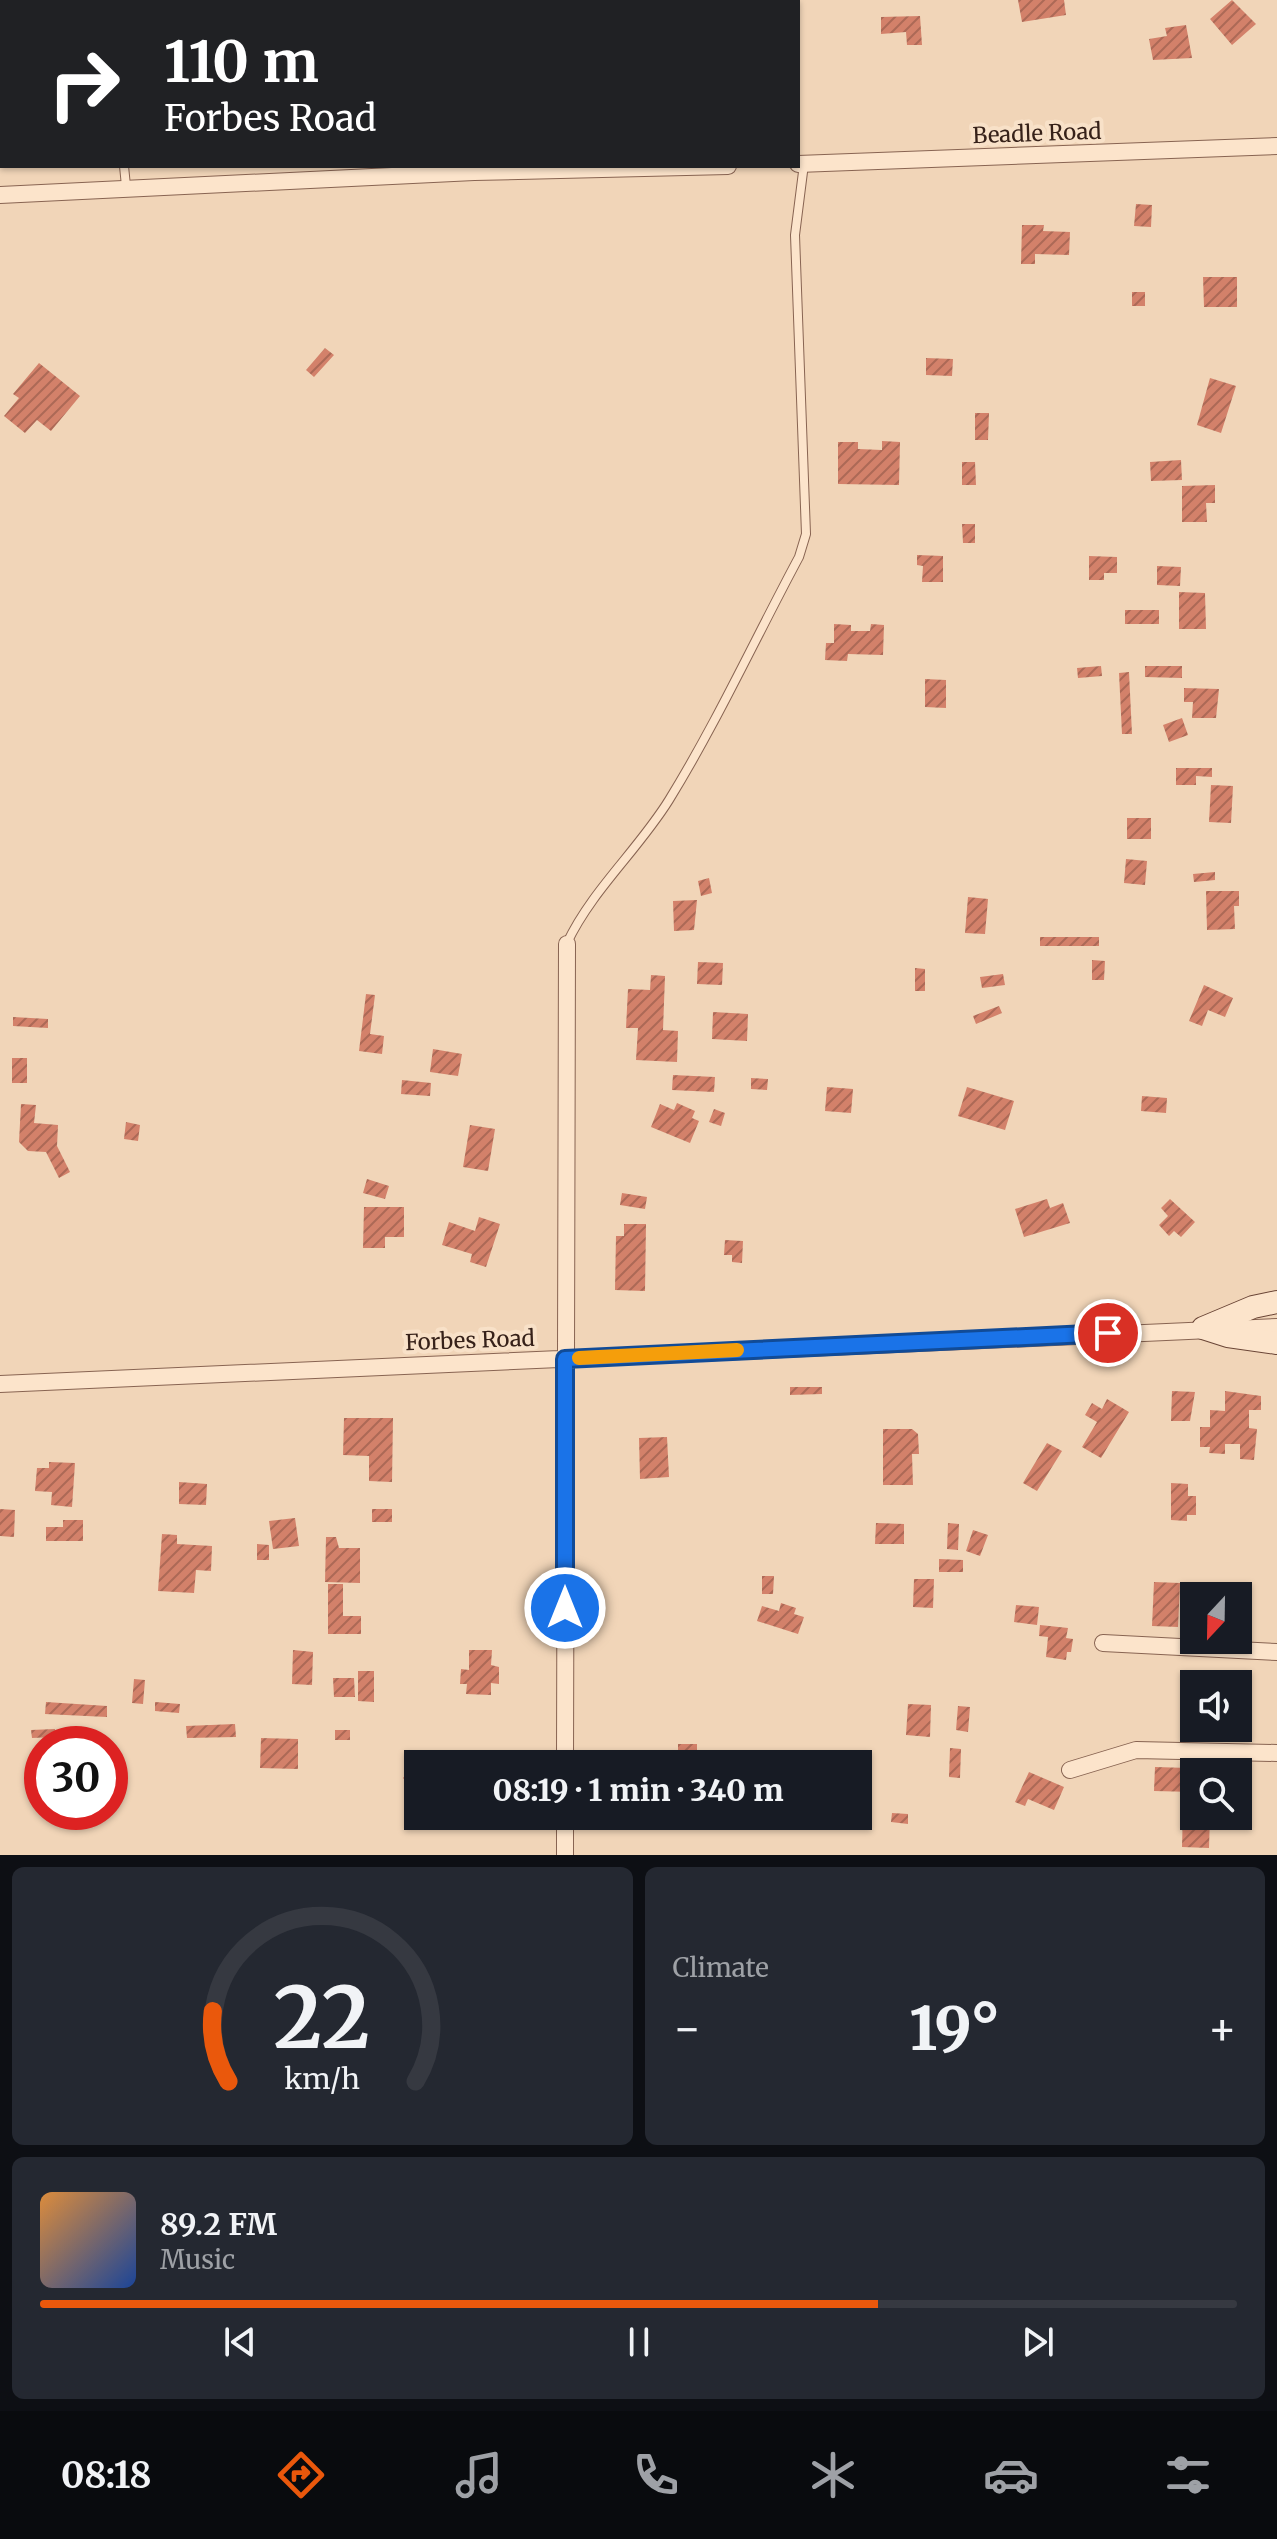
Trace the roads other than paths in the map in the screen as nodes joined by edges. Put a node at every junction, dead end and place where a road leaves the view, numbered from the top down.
1 (1277, 146) edge
2 (801, 164) edge
3 (124, 168) edge
4 (559, 168) edge
5 (474, 169) edge
6 (126, 186) junction
7 (0, 195) edge
8 (567, 944) joint
9 (1277, 1302) edge
10 (1277, 1327) edge
11 (1203, 1328) junction
12 (1277, 1343) edge
13 (565, 1359) junction
14 (0, 1384) edge
15 (1103, 1643) dead end
16 (1277, 1652) edge
17 (565, 1750) edge
18 (1277, 1753) edge
19 (1070, 1770) dead end
20 (565, 1830) edge
21 (565, 1855) edge

1 - 2 street, Beadle Road
2 - 8 lane
3 - 6 lane
4 - 5 street
5 - 6 street
6 - 7 street
8 - 13 street
9 - 11 main road
10 - 11 street, Forbes Road
11 - 12 main road
11 - 13 street, Forbes Road
13 - 14 street, Forbes Road
13 - 17 street
15 - 16 street
18 - 19 street
20 - 21 street

